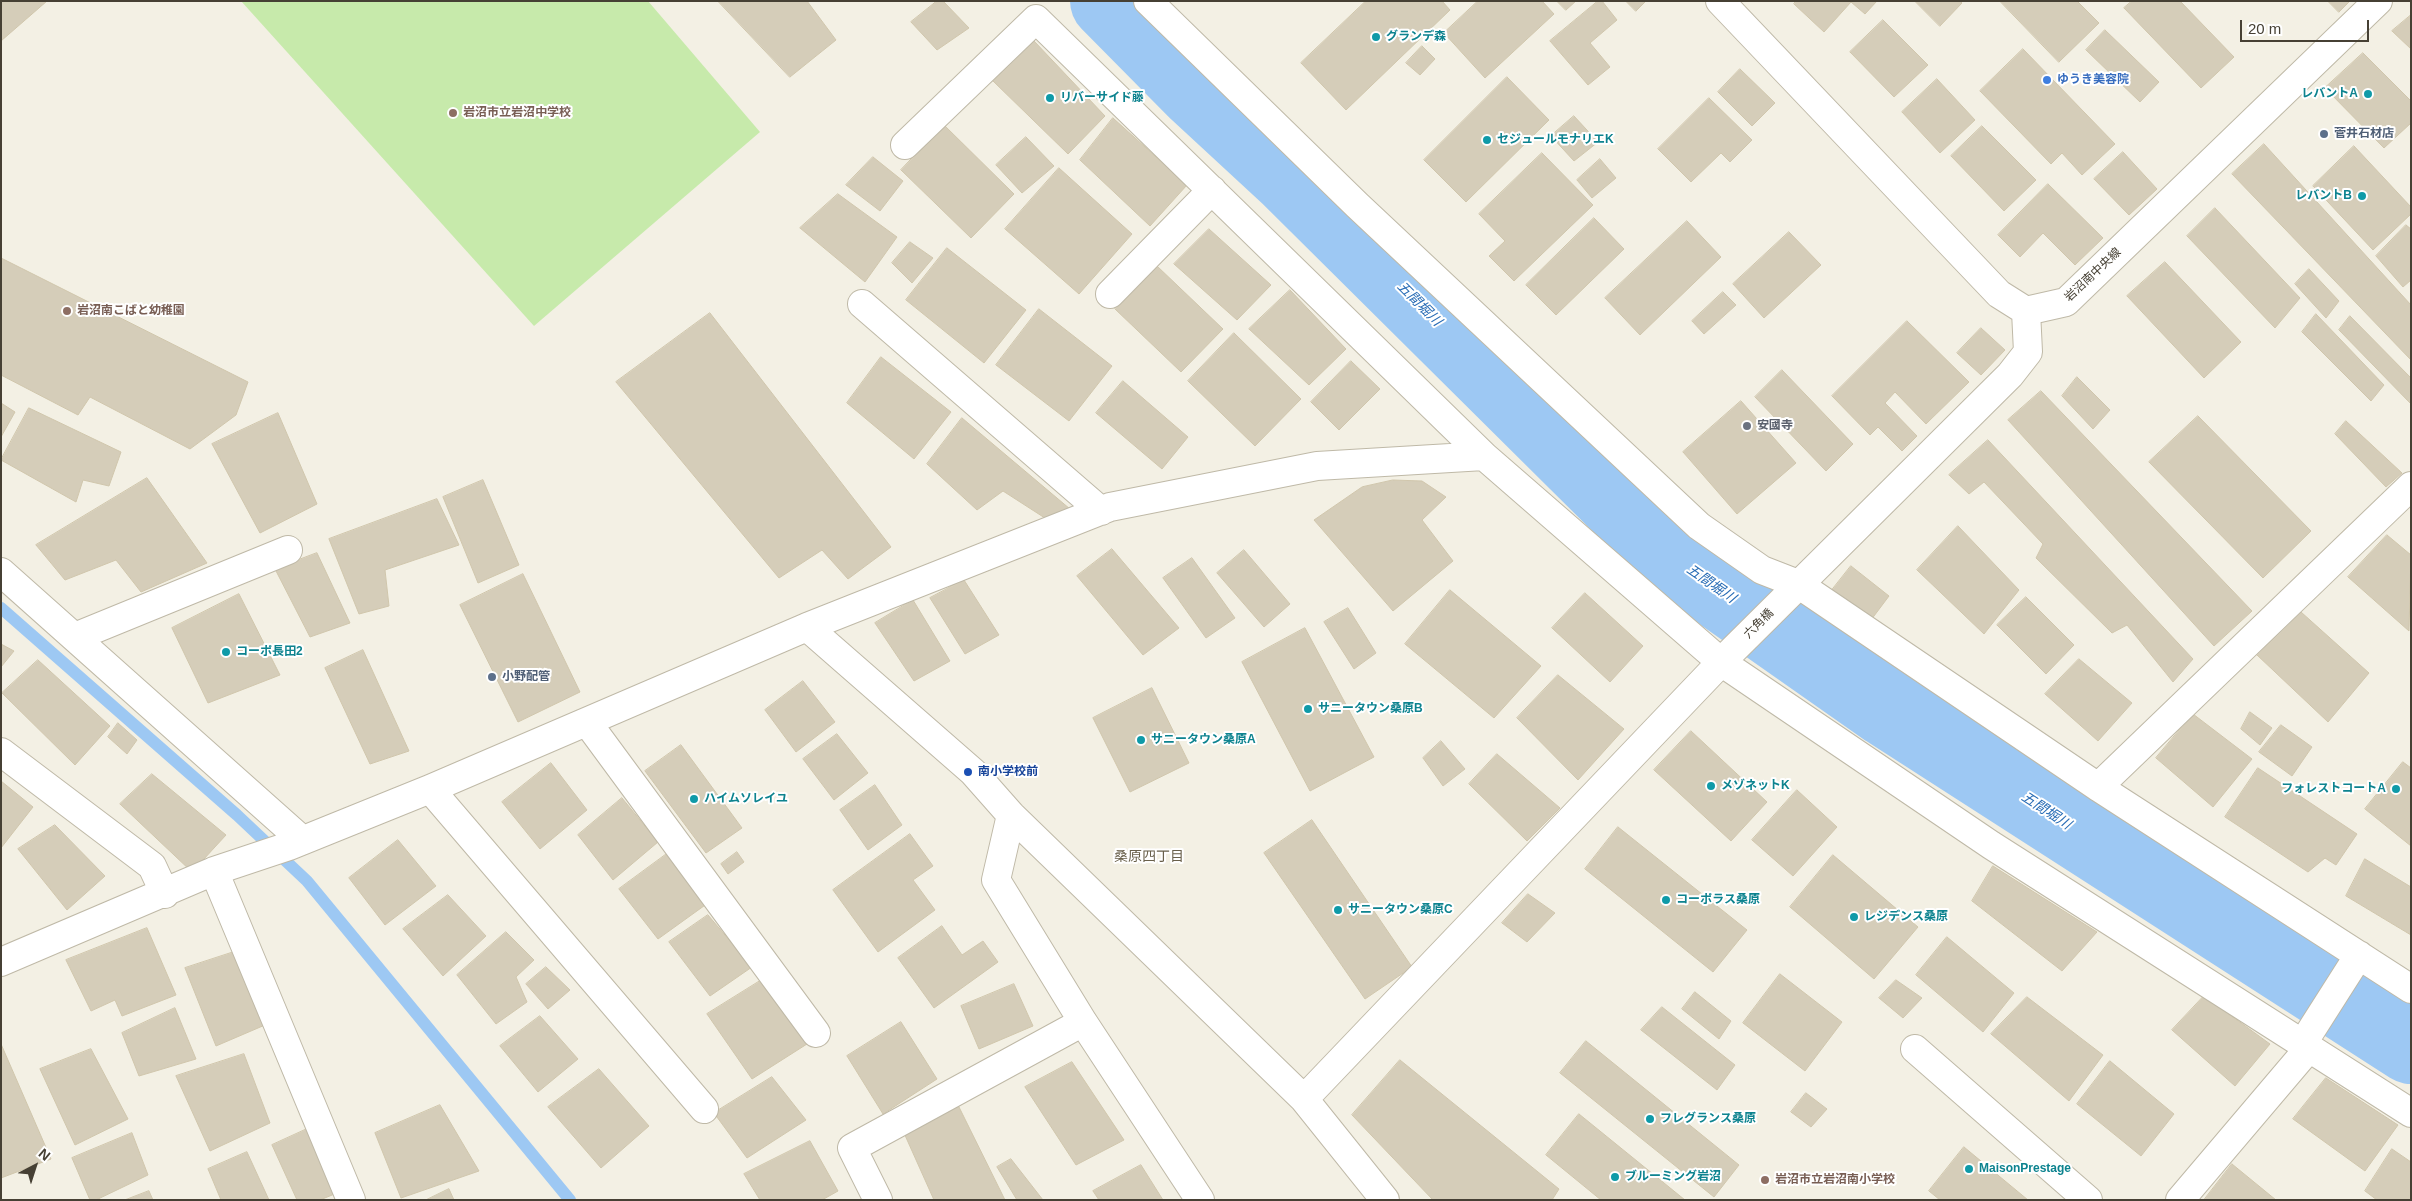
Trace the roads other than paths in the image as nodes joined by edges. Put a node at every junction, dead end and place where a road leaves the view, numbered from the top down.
1 (1148, 1) edge
2 (1720, 1) edge
3 (2378, 1) edge
4 (905, 145) dead end
5 (1212, 190) junction
6 (1110, 294) dead end
7 (862, 304) dead end
8 (2026, 311) junction
9 (1484, 456) junction
10 (2411, 486) edge
11 (1101, 511) junction
12 (288, 550) dead end
13 (1, 572) edge
14 (1795, 588) junction
15 (807, 627) junction
16 (75, 637) junction
17 (1724, 659) junction
18 (587, 722) junction
19 (1, 752) edge
20 (2098, 787) junction
21 (430, 789) junction
22 (1011, 815) junction
23 (285, 847) junction
24 (214, 872) junction
25 (165, 894) junction
26 (2356, 960) junction
27 (1, 962) edge
28 (2411, 989) edge
29 (1082, 1022) junction
30 (816, 1033) dead end
31 (2309, 1039) junction
32 (1915, 1049) dead end
33 (1304, 1099) junction
34 (704, 1109) dead end
35 (2411, 1113) edge
36 (351, 1200) edge
37 (878, 1200) edge
38 (1200, 1200) edge
39 (1385, 1200) edge
40 (2088, 1200) edge
41 (2180, 1200) edge

1 - 14 street
2 - 8 street
3 - 8 street, 岩沼南中央線
4 - 5 street
5 - 6 street
5 - 9 street
7 - 11 street
8 - 14 street, 六角橋
9 - 11 street
9 - 17 street
10 - 20 street
11 - 15 street
12 - 16 street
13 - 16 street
14 - 17 street, 六角橋
14 - 20 street
15 - 18 street
15 - 22 street
16 - 23 street
17 - 31 street
17 - 33 street, 六角橋
18 - 21 street
18 - 30 street
19 - 25 street
20 - 26 street
21 - 23 street
21 - 34 street
22 - 29 street
22 - 33 street
23 - 24 street
24 - 25 street
24 - 36 street
25 - 27 street
26 - 28 street
26 - 31 street
29 - 37 street
29 - 38 street
31 - 35 street
31 - 41 street
32 - 40 street
33 - 39 street

